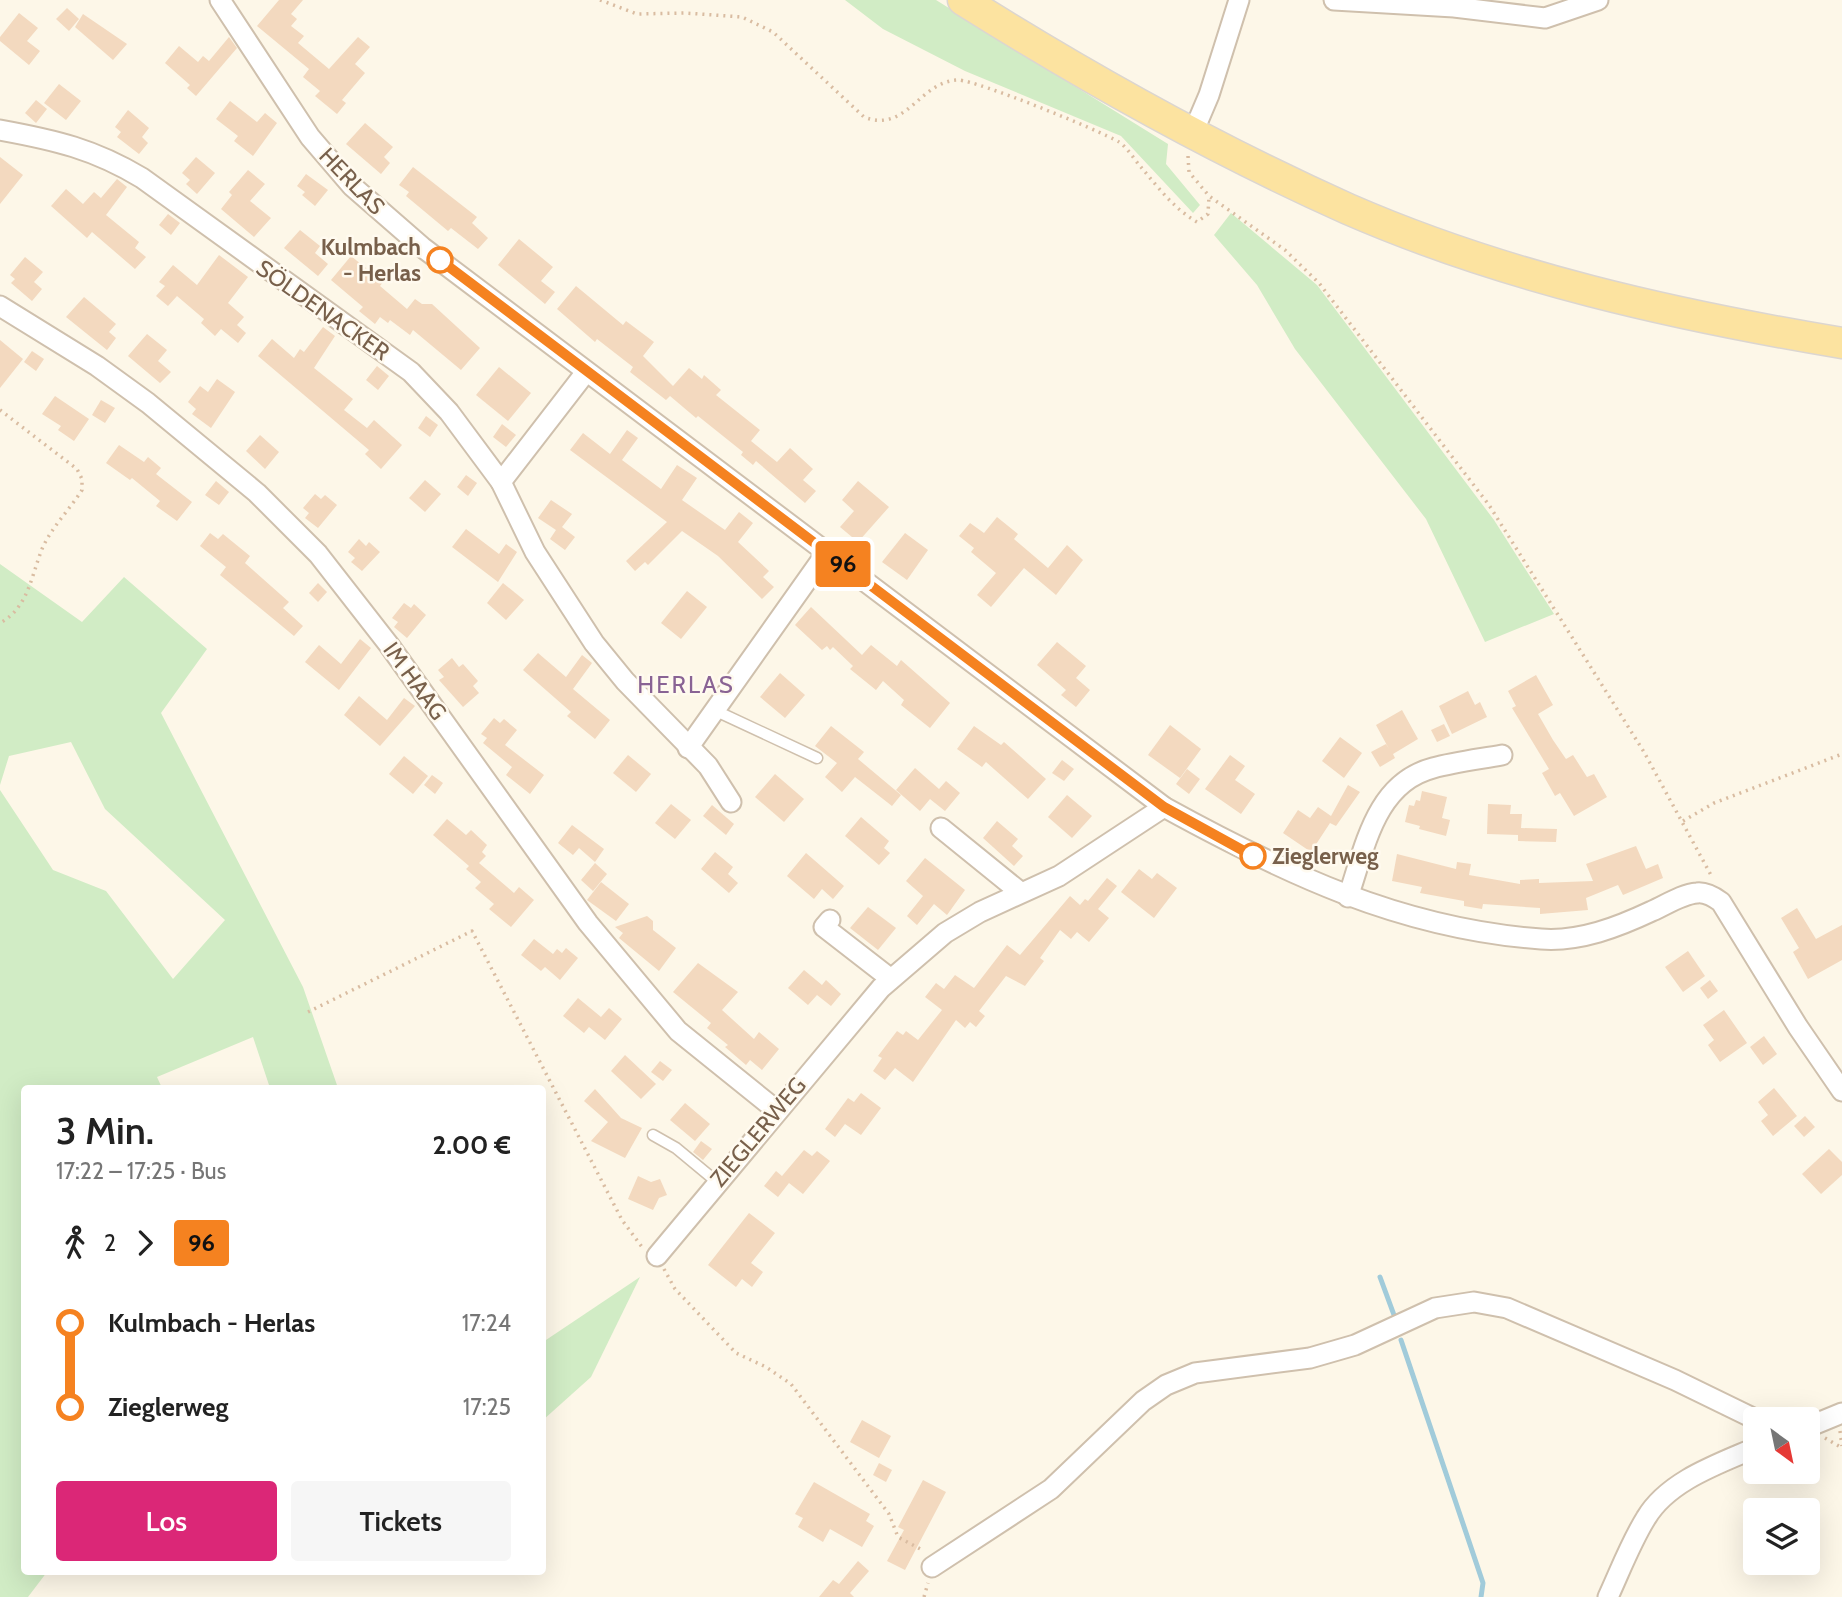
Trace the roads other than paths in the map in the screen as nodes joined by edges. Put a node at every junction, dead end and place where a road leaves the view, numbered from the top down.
1 (220, 0) edge
2 (962, 0) edge
3 (1239, 0) edge
4 (1334, 0) edge
5 (1598, 0) edge
6 (0, 130) edge
7 (1195, 136) junction
8 (0, 306) edge
9 (1842, 343) edge
10 (586, 372) junction
11 (501, 482) junction
12 (827, 552) junction
13 (714, 709) junction
14 (688, 748) junction
15 (1503, 755) dead end
16 (817, 758) dead end
17 (731, 802) dead end
18 (1164, 807) junction
19 (941, 828) dead end
20 (1020, 892) junction
21 (1348, 897) junction
22 (830, 920) dead end
23 (891, 979) junction
24 (1842, 1091) edge
25 (776, 1110) junction
26 (653, 1135) dead end
27 (717, 1182) junction
28 (657, 1256) road end
29 (1743, 1413) edge
30 (1842, 1413) edge
31 (1820, 1422) edge
32 (1743, 1453) edge
33 (937, 1564) road end
34 (1608, 1597) edge

1 - 10 street, HERLAS
2 - 7 main road
3 - 7 street
4 - 5 street
6 - 11 street, SÖLDENACKER
7 - 9 main road
8 - 25 street, IM HAAG
10 - 11 street
10 - 12 street, HERLAS
11 - 14 street, SÖLDENACKER
12 - 13 street
12 - 18 street, HERLAS
13 - 14 street
13 - 16 lane
14 - 17 street, SÖLDENACKER
15 - 21 street
18 - 20 street, ZIEGLERWEG
18 - 21 street, HERLAS
19 - 20 street
20 - 23 street, ZIEGLERWEG
21 - 24 street, HERLAS
22 - 23 street
23 - 25 street, ZIEGLERWEG
25 - 27 street, ZIEGLERWEG
26 - 27 lane
27 - 28 street, ZIEGLERWEG
29 - 33 street
30 - 31 street
32 - 34 street

